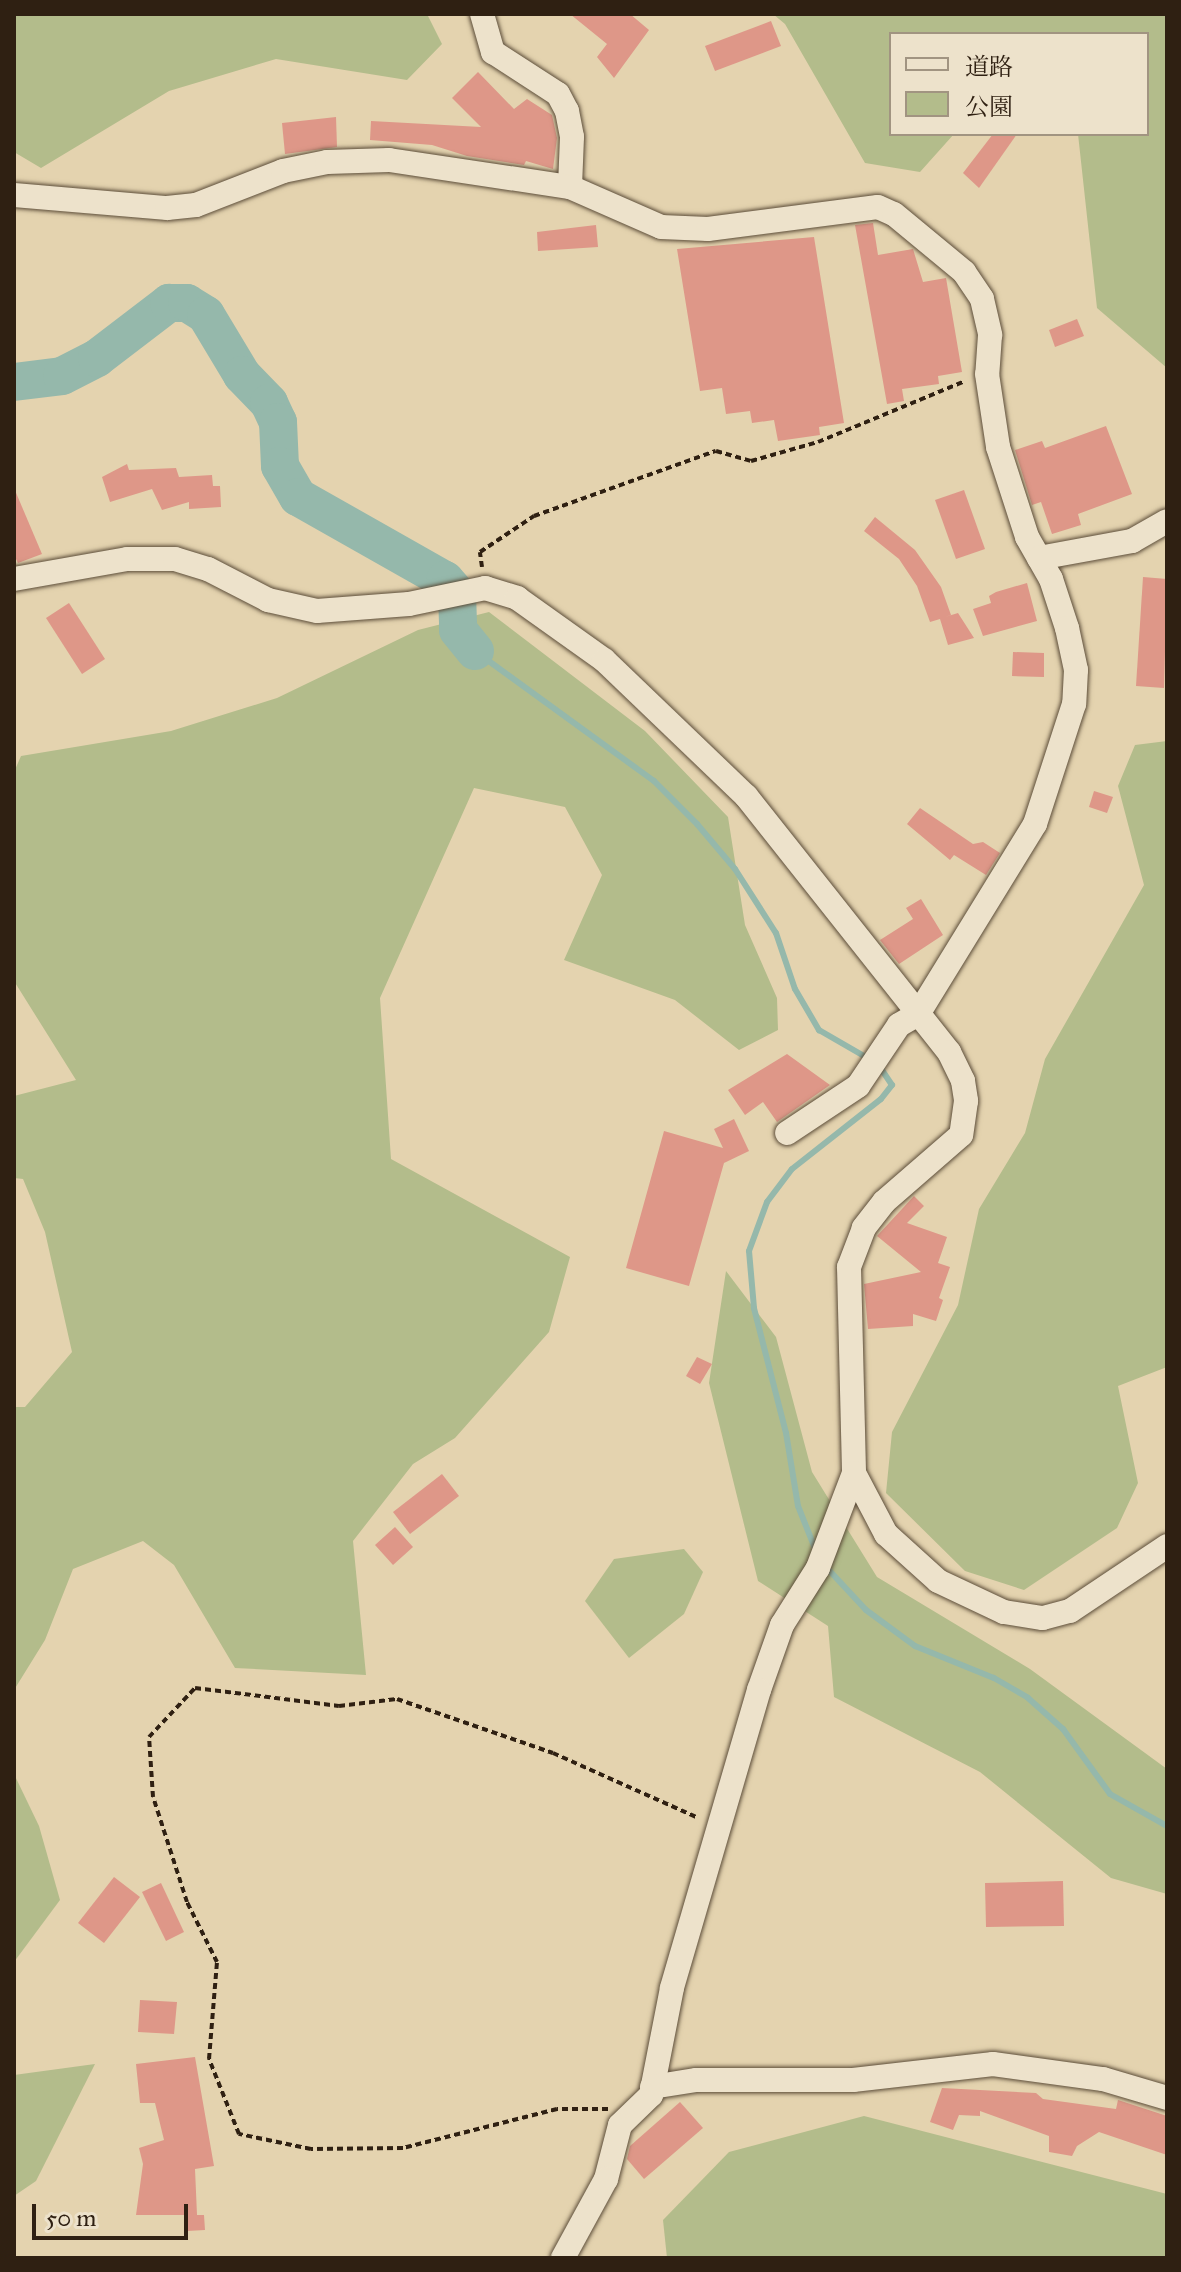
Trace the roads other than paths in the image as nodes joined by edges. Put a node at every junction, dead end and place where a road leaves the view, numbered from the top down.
1 (482, 14) edge
2 (570, 187) junction
3 (14, 195) edge
4 (1167, 521) edge
5 (1039, 558) junction
6 (14, 579) edge
7 (918, 1014) junction
8 (787, 1133) dead end
9 (854, 1473) junction
10 (1167, 1546) edge
11 (652, 2087) junction
12 (1167, 2098) edge
13 (563, 2258) edge

1 - 2 street
2 - 3 street
2 - 5 street
4 - 5 street
5 - 7 street
6 - 7 street
7 - 8 street
7 - 9 street
9 - 10 street
9 - 11 street
11 - 12 street
11 - 13 street

